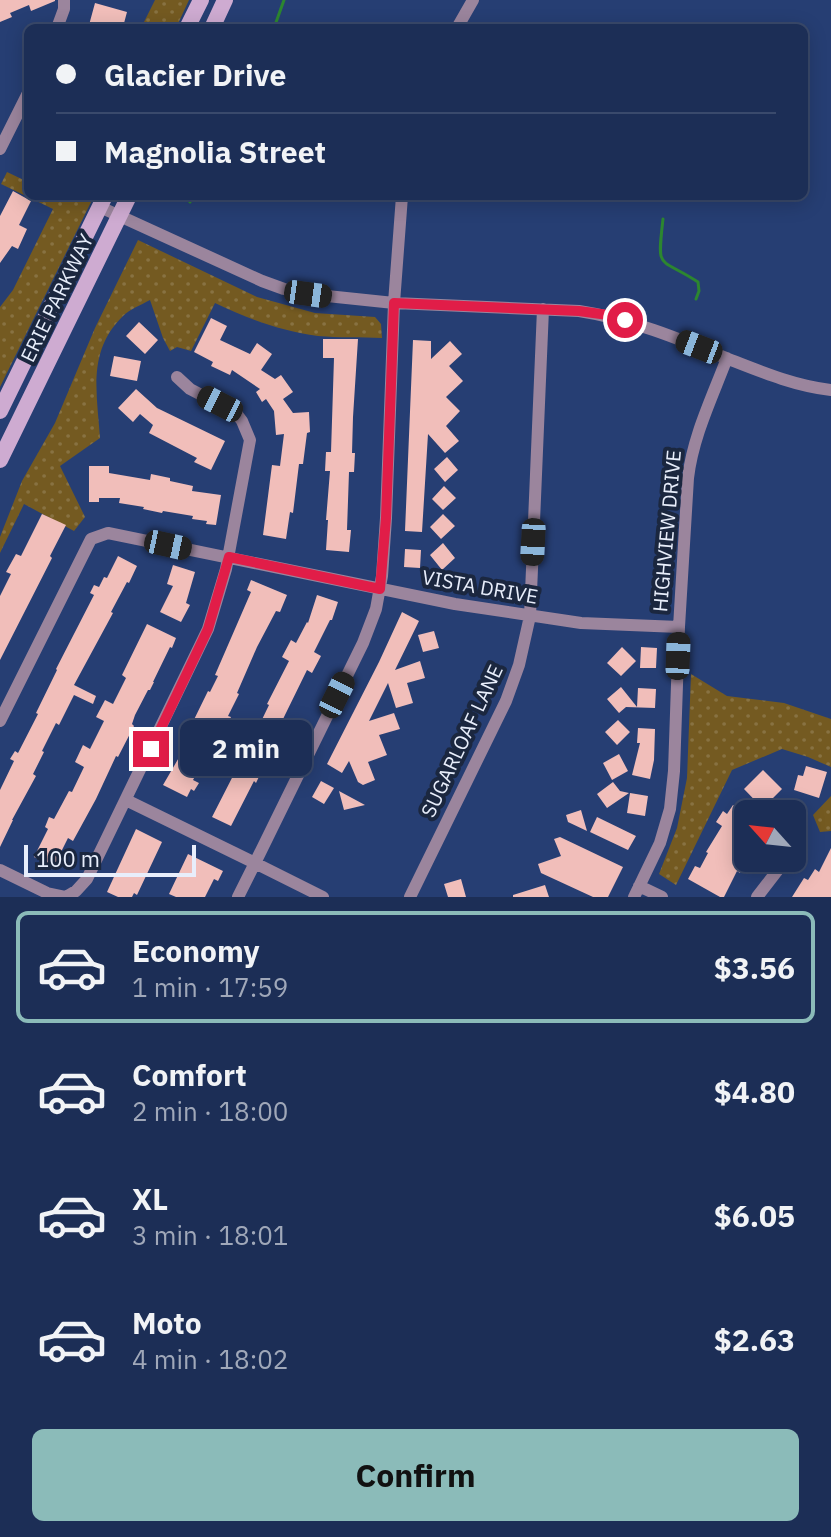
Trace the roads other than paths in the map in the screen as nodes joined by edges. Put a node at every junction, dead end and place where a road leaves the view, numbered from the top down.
1 (64, 0) edge
2 (201, 0) edge
3 (225, 0) edge
4 (473, 0) edge
5 (58, 24) edge
6 (189, 24) edge
7 (214, 24) edge
8 (459, 24) edge
9 (24, 101) edge
10 (0, 149) edge
11 (127, 200) edge
12 (402, 200) edge
13 (102, 202) edge
14 (119, 216) junction
15 (394, 303) junction
16 (543, 309) junction
17 (727, 358) junction
18 (177, 377) dead end
19 (831, 390) edge
20 (0, 411) edge
21 (0, 460) edge
22 (229, 557) junction
23 (380, 589) junction
24 (530, 616) junction
25 (679, 627) junction
26 (0, 721) edge
27 (126, 800) junction
28 (255, 863) junction
29 (0, 870) edge
30 (776, 872) edge
31 (637, 892) edge
32 (66, 897) edge
33 (238, 897) edge
34 (323, 897) edge
35 (410, 897) edge
36 (662, 897) edge
37 (757, 897) edge

1 - 5 street
2 - 6 main road
3 - 7 main road
4 - 8 street
9 - 10 street
11 - 14 main road, ERIE PARKWAY
12 - 15 street
13 - 14 street
13 - 20 main road, ERIE PARKWAY
14 - 15 street
14 - 21 main road, ERIE PARKWAY
15 - 16 street
15 - 23 street
16 - 17 street
16 - 24 street, SUGARLOAF LANE
17 - 19 street
17 - 25 street, HIGHVIEW DRIVE
18 - 22 street
22 - 23 street, VISTA DRIVE
22 - 26 street, VISTA DRIVE
22 - 27 street
23 - 24 street, VISTA DRIVE
23 - 28 street
24 - 25 street, VISTA DRIVE
24 - 35 street, SUGARLOAF LANE
25 - 31 street, HIGHVIEW DRIVE
27 - 28 street
27 - 32 street
28 - 33 street
28 - 34 street
29 - 32 street
30 - 37 street
31 - 36 street

